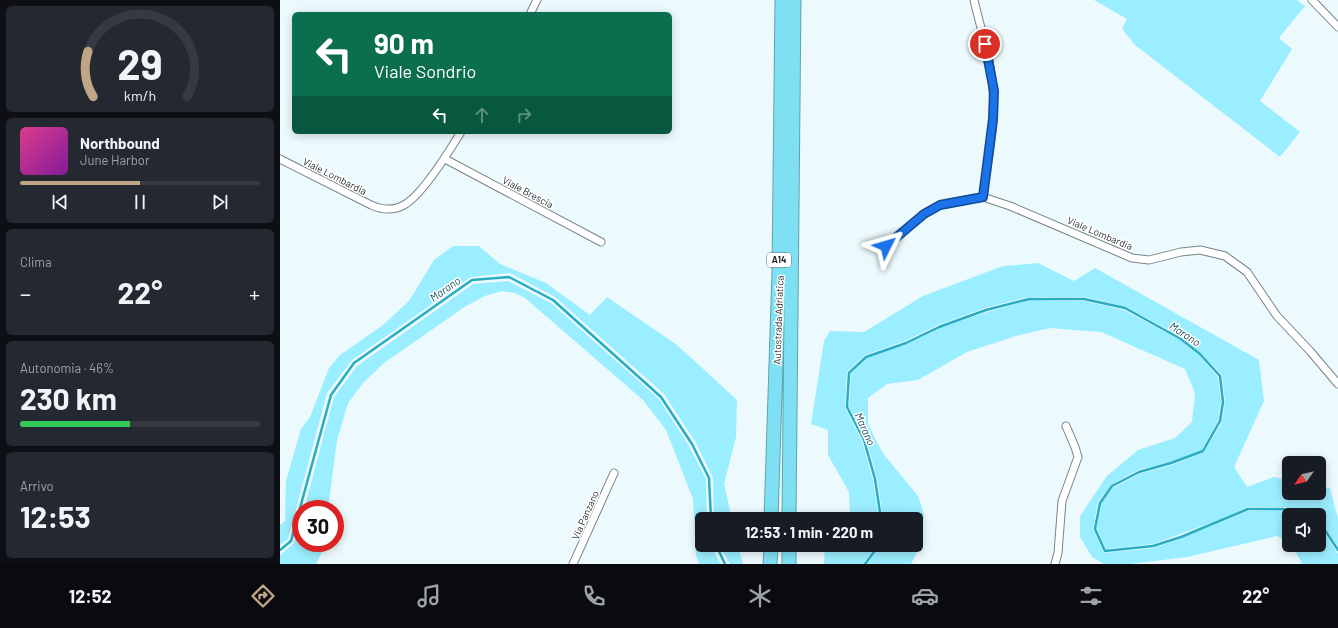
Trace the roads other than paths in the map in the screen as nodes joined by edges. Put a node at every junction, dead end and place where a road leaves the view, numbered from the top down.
1 (537, 0) edge
2 (782, 0) edge
3 (794, 0) edge
4 (974, 0) edge
5 (1312, 0) edge
6 (531, 12) edge
7 (1338, 27) edge
8 (460, 134) edge
9 (280, 159) edge
10 (445, 159) junction
11 (983, 197) junction
12 (601, 242) dead end
13 (886, 246) dead end
14 (1338, 384) edge
15 (1066, 426) dead end
16 (614, 473) dead end
17 (771, 512) edge
18 (789, 512) edge
19 (771, 552) edge
20 (789, 552) edge
21 (573, 564) edge
22 (770, 564) edge
23 (789, 564) edge
24 (1055, 564) edge

1 - 6 street
2 - 17 highway, Autostrada Adriatica / A14
3 - 18 highway, Autostrada Adriatica / A14
4 - 11 street
5 - 7 street
8 - 10 street
9 - 10 street, Viale Lombardia
10 - 12 street, Viale Brescia
11 - 13 street, Viale Lombardia
11 - 14 street, Viale Lombardia
15 - 24 street
16 - 21 street, Via Panzano
19 - 22 highway
20 - 23 highway

